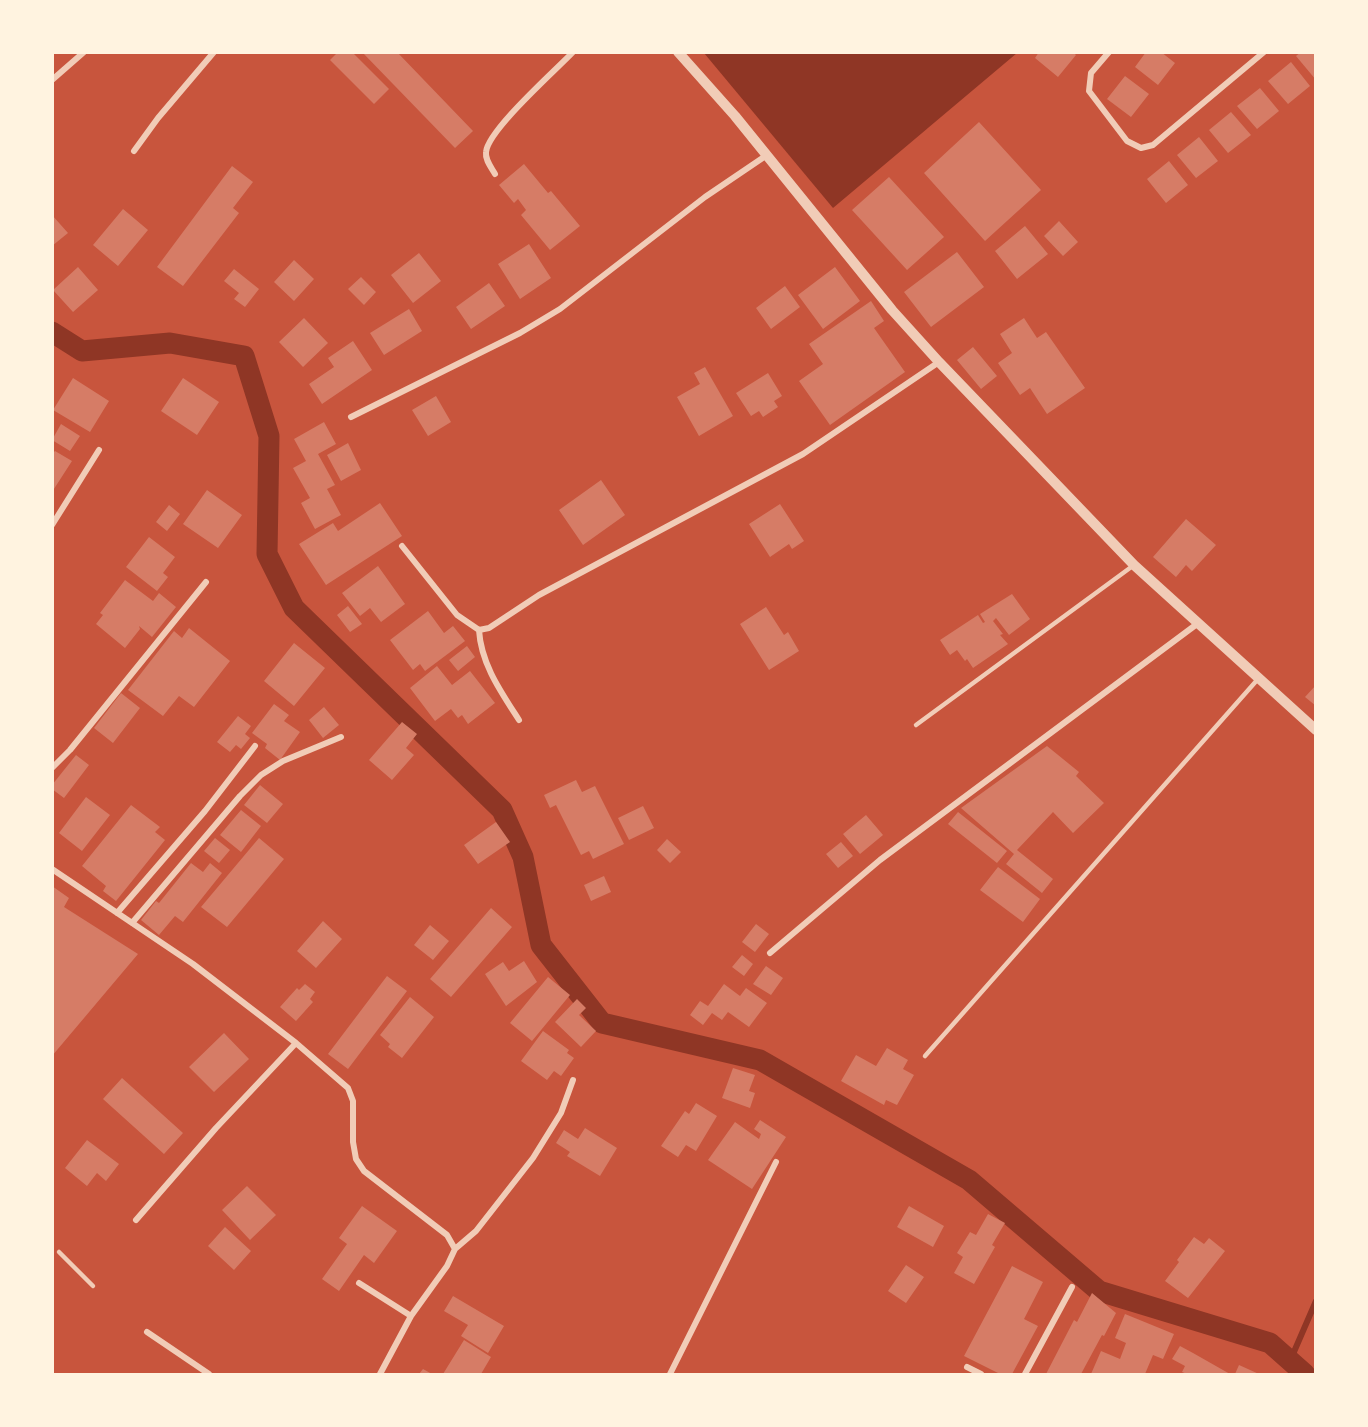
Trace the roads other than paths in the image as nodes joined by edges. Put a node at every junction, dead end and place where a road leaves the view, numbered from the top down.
1 (84, 52) edge
2 (214, 52) edge
3 (573, 52) edge
4 (678, 52) edge
5 (1109, 52) edge
6 (1264, 52) edge
7 (52, 81) edge
8 (134, 151) dead end
9 (767, 155) junction
10 (495, 174) dead end
11 (939, 362) junction
12 (351, 417) dead end
13 (99, 450) dead end
14 (52, 525) edge
15 (402, 546) dead end
16 (1134, 565) junction
17 (206, 582) dead end
18 (1197, 624) junction
19 (479, 630) junction
20 (1258, 679) junction
21 (519, 720) dead end
22 (916, 725) dead end
23 (1316, 730) edge
24 (341, 737) dead end
25 (255, 746) dead end
26 (52, 768) edge
27 (52, 869) edge
28 (117, 913) junction
29 (132, 923) junction
30 (770, 953) dead end
31 (296, 1043) junction
32 (924, 1056) dead end
33 (573, 1080) dead end
34 (776, 1162) dead end
35 (136, 1220) dead end
36 (455, 1249) junction
37 (59, 1252) dead end
38 (359, 1283) dead end
39 (93, 1286) dead end
40 (1071, 1287) dead end
41 (411, 1316) junction
42 (147, 1332) dead end
43 (967, 1367) dead end
44 (209, 1374) edge
45 (380, 1374) edge
46 (670, 1374) edge
47 (981, 1374) edge
48 (1025, 1374) edge

1 - 7 street
2 - 8 street
3 - 10 street
4 - 9 street
5 - 6 street
9 - 11 street
9 - 12 street
11 - 16 street
11 - 19 street
13 - 14 street
15 - 19 street
16 - 18 street
16 - 22 lane
17 - 26 street
18 - 20 street
18 - 30 street
19 - 21 street
20 - 23 street
20 - 32 lane
24 - 29 street
25 - 28 street
27 - 28 street
28 - 29 street
29 - 31 street
31 - 35 street
31 - 36 street
33 - 36 street
34 - 46 street
36 - 41 street
37 - 39 lane
38 - 41 street
40 - 48 street
41 - 45 street
42 - 44 street
43 - 47 street

